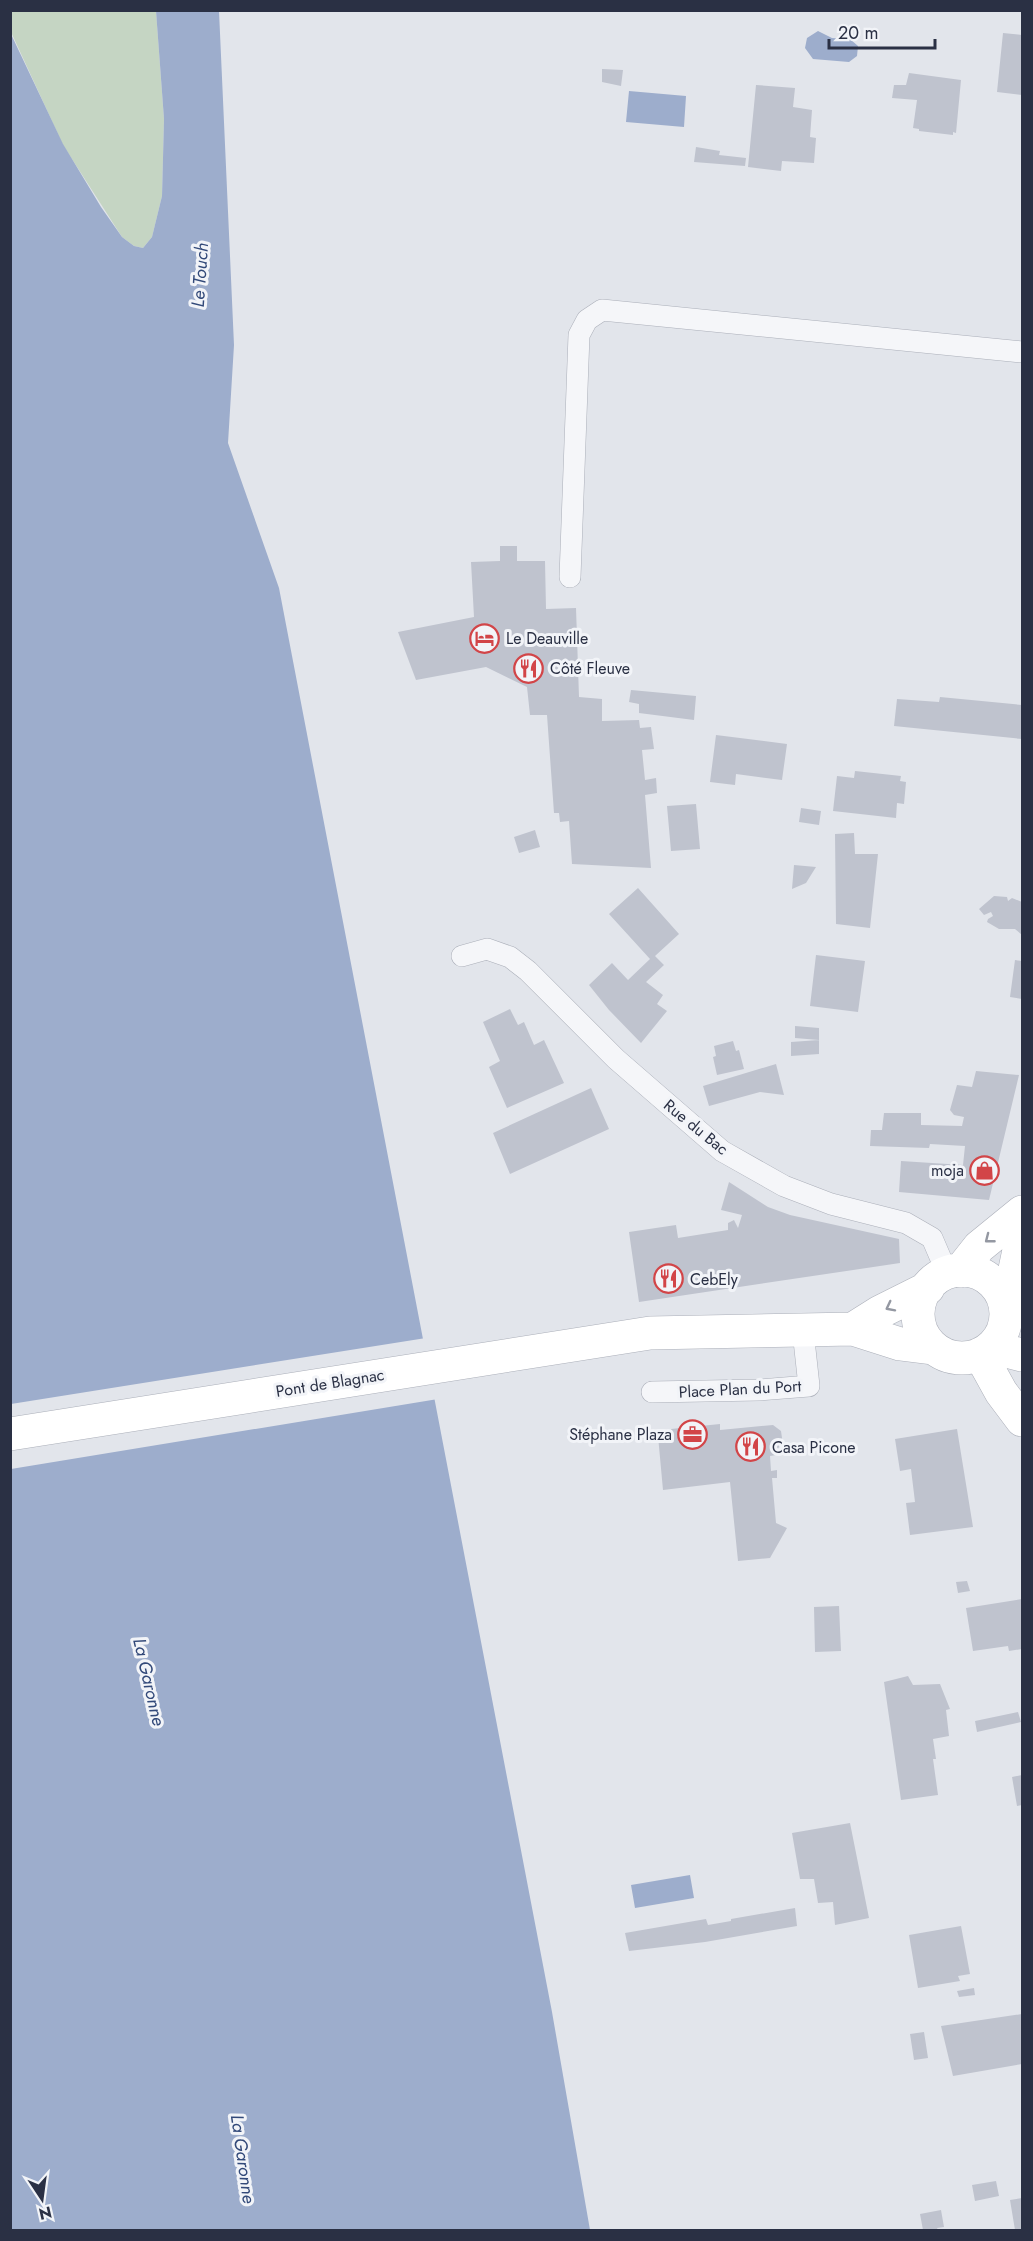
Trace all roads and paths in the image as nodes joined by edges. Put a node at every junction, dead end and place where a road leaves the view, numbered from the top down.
1 (1023, 352) edge
2 (570, 577) dead end
3 (462, 956) dead end
4 (1023, 1212) edge
5 (1023, 1236) edge
6 (945, 1277) junction
7 (1006, 1312) junction
8 (853, 1329) junction
9 (803, 1331) junction
10 (932, 1348) junction
11 (986, 1350) junction
12 (1023, 1355) edge
13 (652, 1392) dead end
14 (1023, 1420) edge
15 (10, 1434) edge

1 - 2 lane
3 - 6 lane, Rue du Bac
4 -> 6 main road
5 - 7 main road
6 - 7 main road
6 -> 8 main road
6 - 10 main road
7 - 11 main road
8 - 9 main road, Pont de Blagnac
8 - 10 main road
9 - 13 lane, Place Plan du Port
9 - 15 main road, Pont de Blagnac
10 - 11 main road
11 - 12 main road
11 - 14 main road

